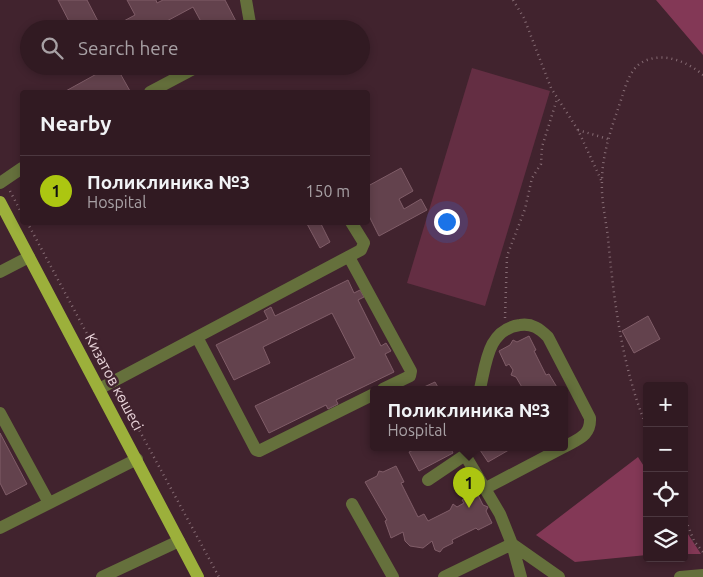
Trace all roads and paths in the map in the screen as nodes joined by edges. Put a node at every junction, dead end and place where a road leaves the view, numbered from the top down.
1 (246, 0) edge
2 (512, 0) edge
3 (249, 20) edge
4 (182, 75) edge
5 (703, 75) edge
6 (154, 90) edge
7 (558, 99) junction
8 (578, 130) junction
9 (608, 139) junction
10 (20, 169) edge
11 (2, 182) edge
12 (602, 182) junction
13 (0, 202) edge
14 (20, 211) edge
15 (29, 225) edge
16 (353, 225) edge
17 (28, 257) junction
18 (348, 257) junction
19 (0, 272) edge
20 (505, 330) junction
21 (197, 338) junction
22 (113, 382) junction
23 (390, 386) edge
24 (481, 386) edge
25 (99, 389) junction
26 (370, 396) edge
27 (0, 413) edge
28 (647, 427) edge
29 (568, 445) edge
30 (466, 451) edge
31 (556, 451) edge
32 (137, 459) junction
33 (428, 480) dead end
34 (486, 488) junction
35 (49, 503) junction
36 (352, 504) dead end
37 (684, 517) edge
38 (1, 526) edge
39 (179, 541) junction
40 (512, 544) junction
41 (703, 552) edge
42 (703, 575) edge
43 (102, 577) edge
44 (198, 577) edge
45 (219, 577) edge
46 (393, 577) edge
47 (444, 577) edge
48 (521, 577) edge
49 (559, 577) edge
50 (680, 577) edge

1 - 3 street
2 - 7 path
4 - 6 street
5 - 9 path
7 - 8 path
7 - 20 path
8 - 9 path
8 - 12 path
9 - 12 path
10 - 11 street
11 - 14 path
12 - 28 path
13 - 17 main road, Кизатов көшесі
15 - 22 path
16 - 18 street
17 - 19 street
17 - 25 main road, Кизатов көшесі
18 - 21 street
18 - 23 street
20 - 24 street
20 - 29 street
21 - 22 street
21 - 26 street
22 - 25 street
22 - 45 path
25 - 32 main road, Кизатов көшесі
27 - 35 street
30 - 33 street
30 - 34 street
31 - 34 street
32 - 35 street
32 - 39 main road, Кизатов көшесі
34 - 40 street
35 - 38 street
36 - 46 street
37 - 41 path
39 - 43 street
39 - 44 main road, Кизатов көшесі
40 - 47 street
40 - 48 street
40 - 49 street
42 - 50 street

